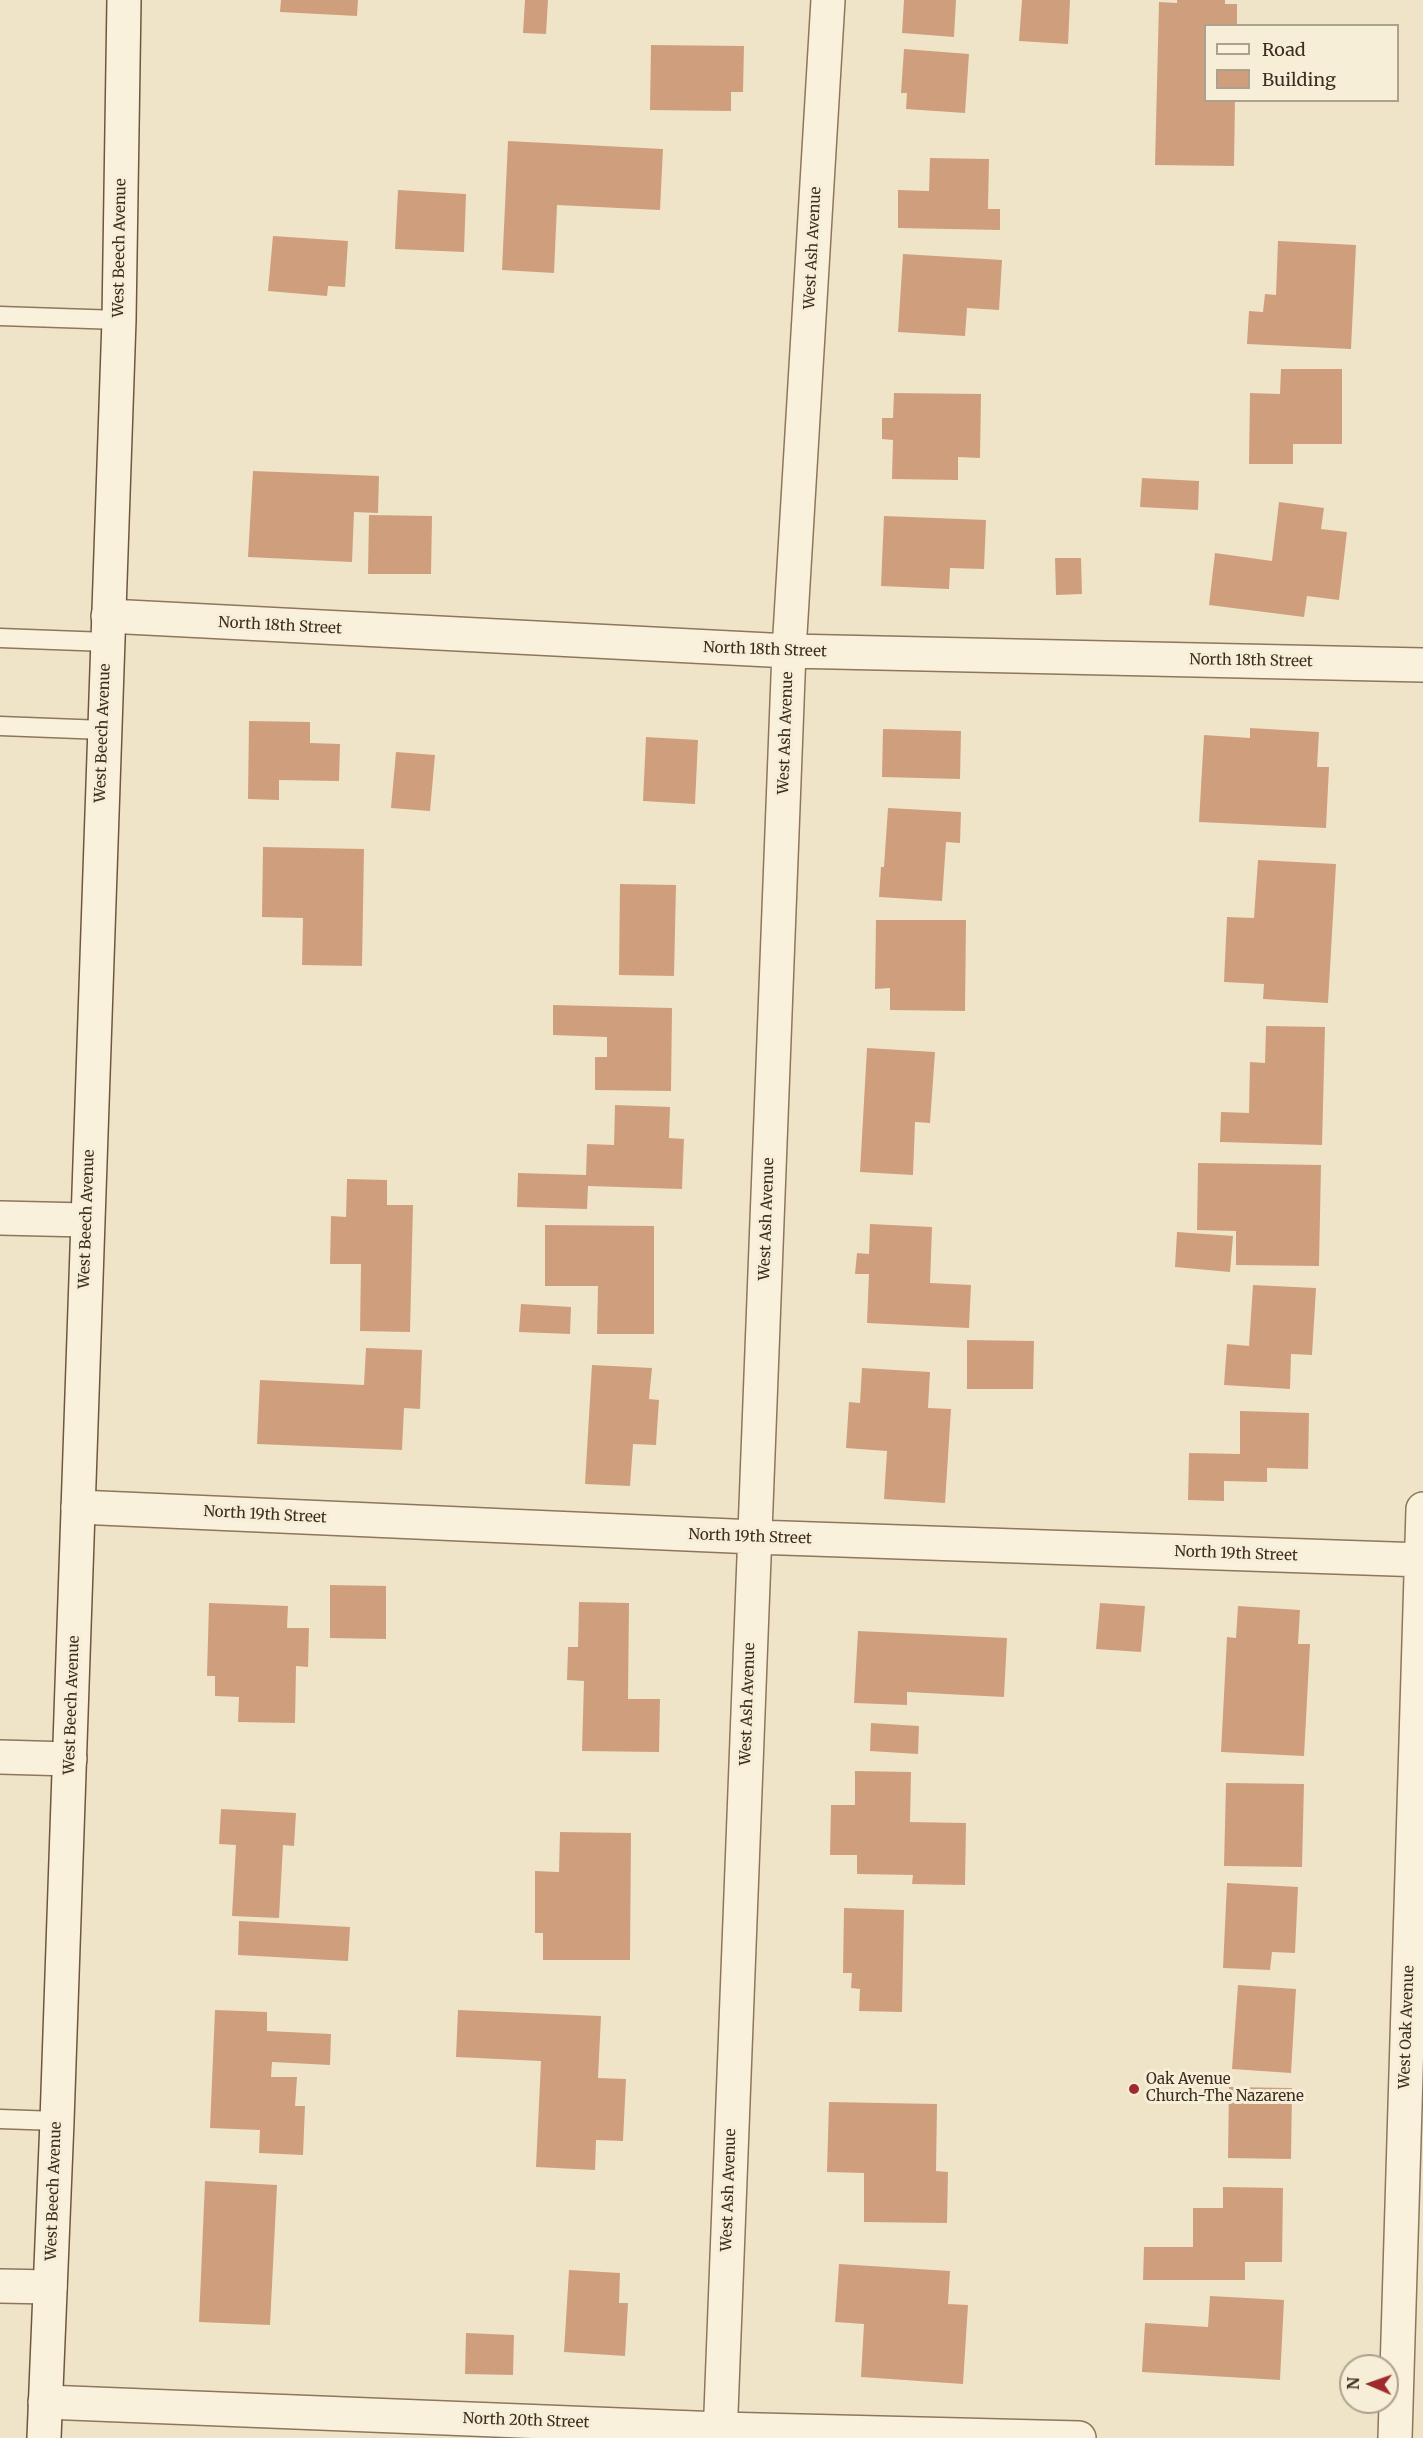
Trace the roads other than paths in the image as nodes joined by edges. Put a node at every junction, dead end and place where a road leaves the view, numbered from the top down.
1 (124, 0) edge
2 (828, 0) edge
3 (0, 316) edge
4 (119, 320) junction
5 (107, 629) junction
6 (0, 638) edge
7 (789, 651) junction
8 (1423, 665) edge
9 (0, 726) edge
10 (104, 730) junction
11 (0, 1218) edge
12 (86, 1220) junction
13 (78, 1507) junction
14 (1423, 1509) edge
15 (755, 1537) junction
16 (1422, 1560) edge
17 (0, 1757) edge
18 (70, 1759) junction
19 (0, 2119) edge
20 (57, 2121) junction
21 (0, 2286) edge
22 (50, 2287) junction
23 (45, 2402) junction
24 (720, 2434) edge
25 (44, 2438) edge
26 (1079, 2438) edge
27 (1395, 2438) edge

1 - 4 street, West Beech Avenue
2 - 7 street, West Ash Avenue
3 - 4 lane
4 - 5 street, West Beech Avenue
5 - 6 lane
5 - 7 street, North 18th Street
5 - 10 street, West Beech Avenue
7 - 8 street, North 18th Street
7 - 15 street, West Ash Avenue
9 - 10 lane
10 - 12 street, West Beech Avenue
11 - 12 street
12 - 13 street, West Beech Avenue
13 - 15 street, North 19th Street
13 - 18 street, West Beech Avenue
14 - 16 street, West Oak Avenue
15 - 16 street, North 19th Street
15 - 24 street, West Ash Avenue
16 - 27 street, West Oak Avenue
17 - 18 street
18 - 20 street, West Beech Avenue
19 - 20 lane
20 - 22 street, West Beech Avenue
21 - 22 street
22 - 23 street, West Beech Avenue
23 - 24 street, North 20th Street
23 - 25 street, West Beech Avenue
24 - 26 street, North 20th Street

